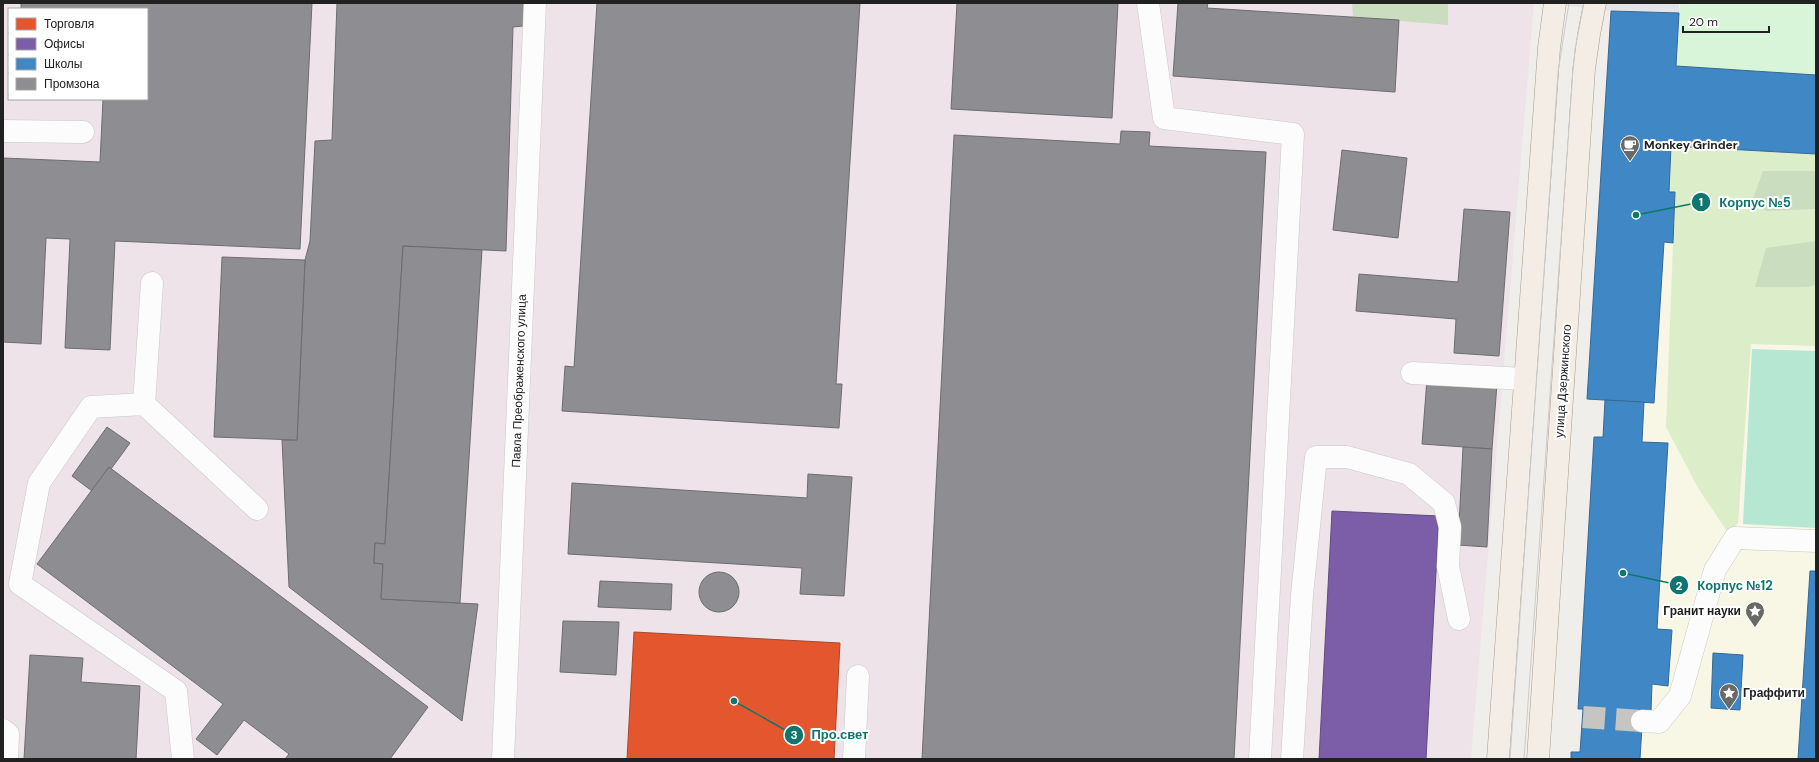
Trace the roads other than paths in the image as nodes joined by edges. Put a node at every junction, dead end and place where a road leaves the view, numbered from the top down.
1 (535, 3) edge
2 (1148, 3) edge
3 (1555, 3) edge
4 (1595, 3) edge
5 (3, 131) edge
6 (83, 132) dead end
7 (152, 283) dead end
8 (1412, 373) dead end
9 (1525, 380) junction
10 (144, 404) junction
11 (257, 509) dead end
12 (1816, 541) edge
13 (1459, 619) dead end
14 (858, 676) dead end
15 (1642, 721) tunnel mouth
16 (3, 730) edge
17 (7, 759) edge
18 (183, 759) edge
19 (503, 759) edge
20 (854, 759) edge
21 (1260, 759) edge
22 (1292, 759) edge
23 (1498, 759) edge
24 (1538, 759) edge

1 - 19 lane, Павла Преображенского улица
2 - 21 lane
3 - 9 main road
4 - 24 main road, улица Дзержинского
5 - 6 lane
7 - 10 lane
8 - 9 lane
9 - 23 main road
10 - 11 lane
10 - 18 lane
12 - 15 lane
13 - 22 lane
14 - 20 lane
16 - 17 lane

